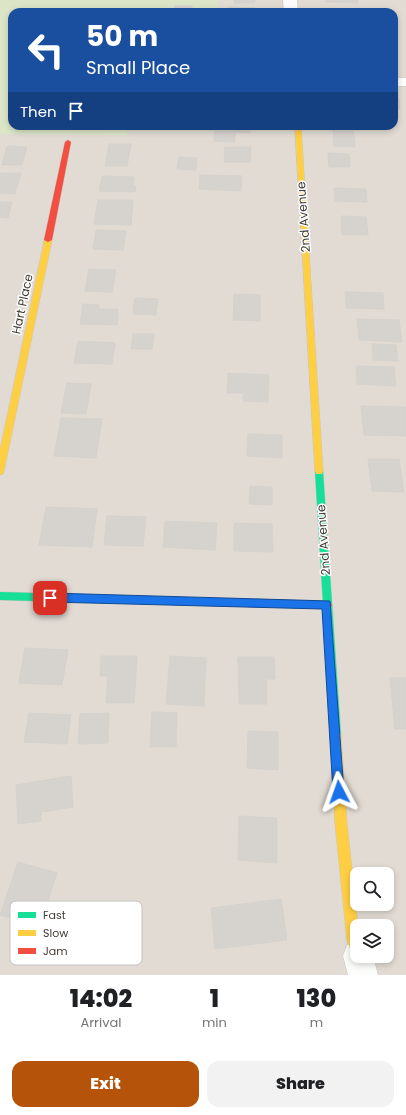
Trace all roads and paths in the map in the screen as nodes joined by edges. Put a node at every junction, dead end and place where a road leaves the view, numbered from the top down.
1 (298, 130) edge
2 (68, 142) dead end
3 (0, 471) edge
4 (0, 596) edge
5 (327, 605) junction
6 (351, 919) edge
7 (359, 963) edge
8 (363, 975) edge

1 - 5 street, 2nd Avenue
2 - 3 street, Hart Place
4 - 5 street
5 - 6 street, 2nd Avenue
7 - 8 street, 2nd Avenue

